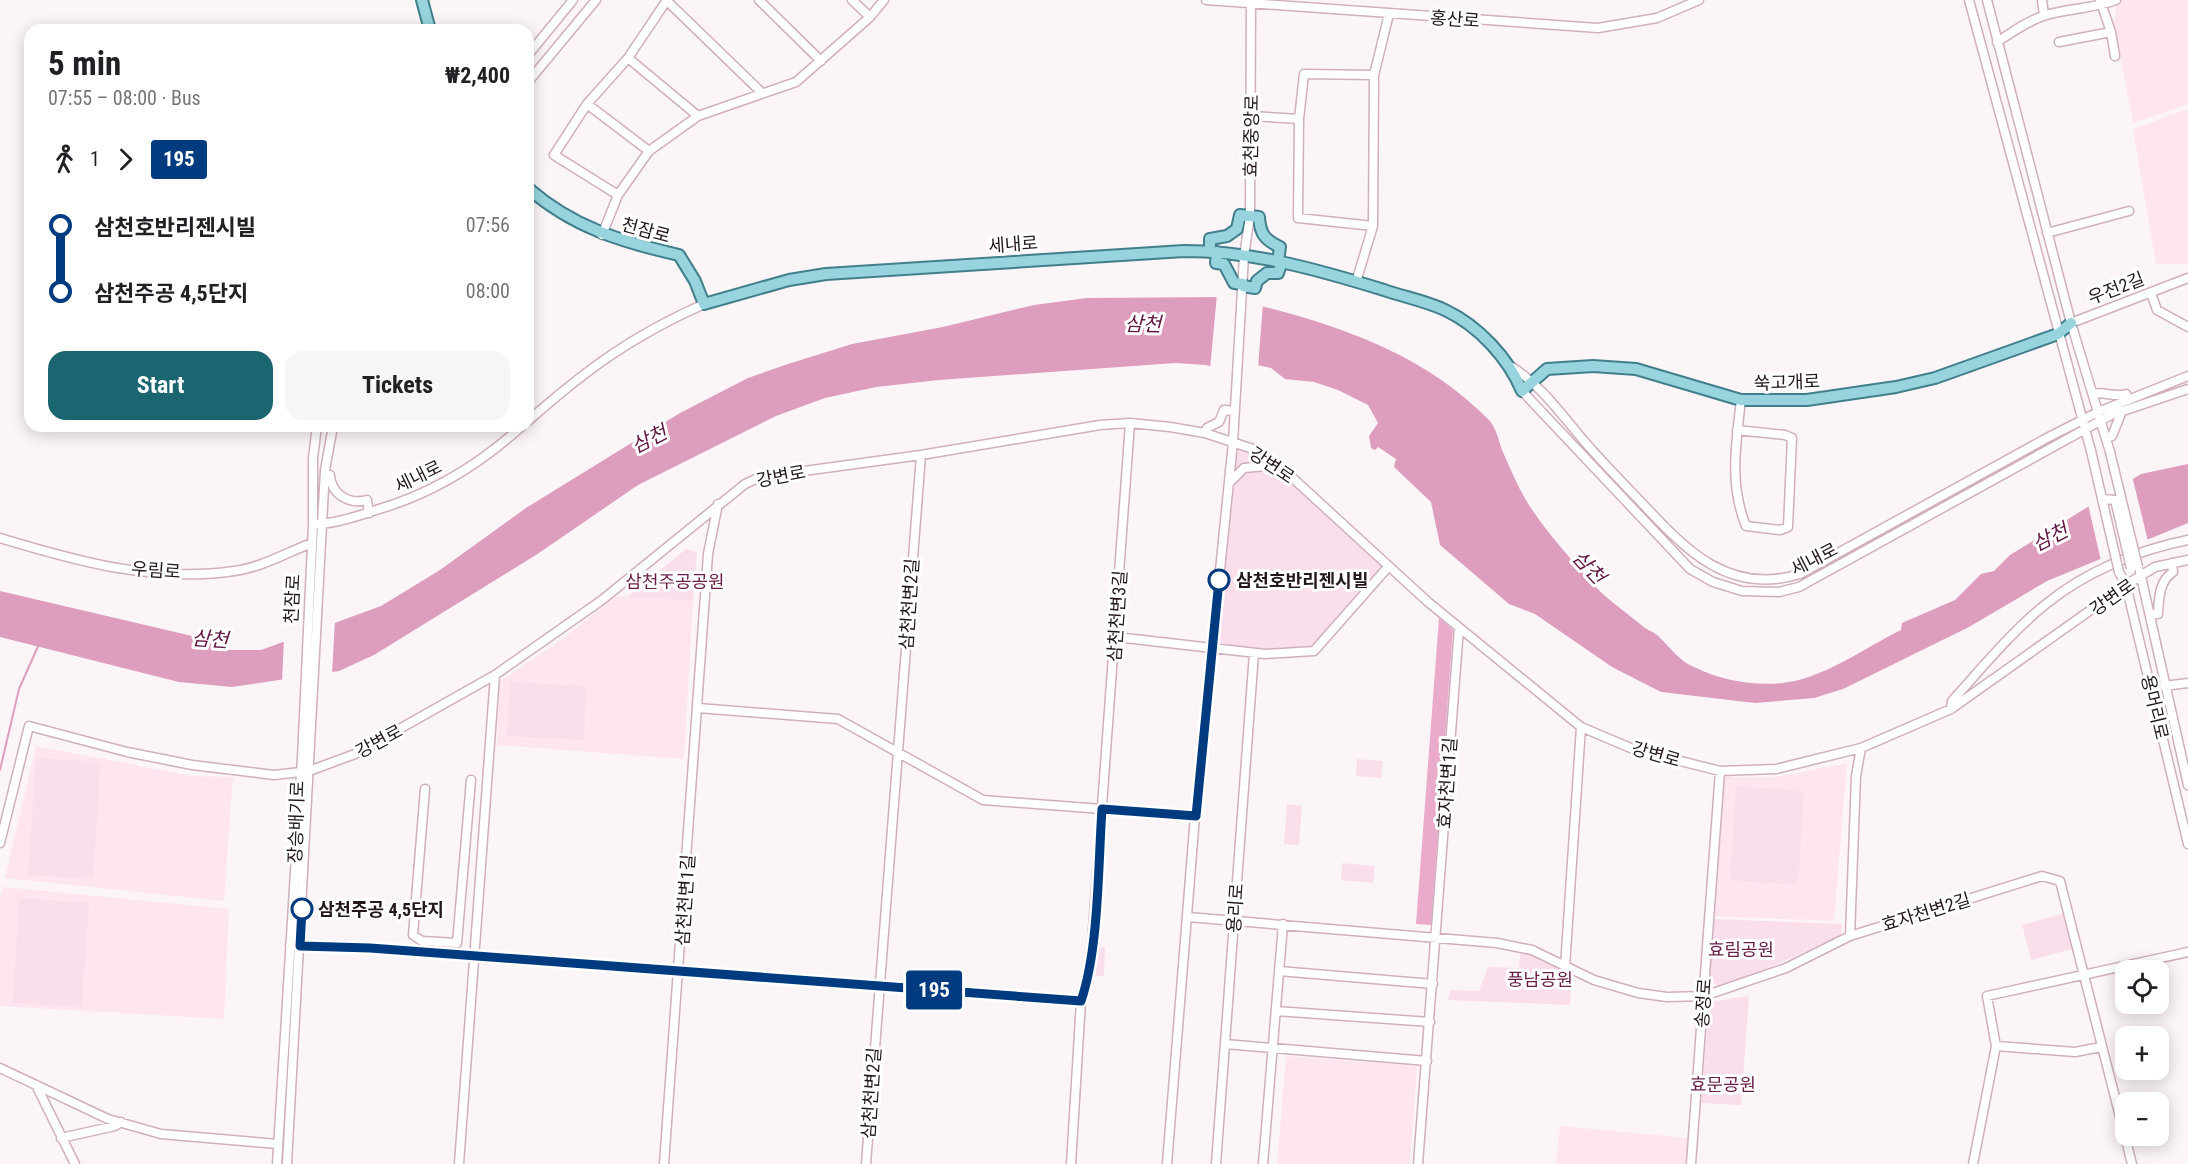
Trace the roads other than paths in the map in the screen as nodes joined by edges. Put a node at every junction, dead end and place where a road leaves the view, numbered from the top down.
1 (422, 0) edge
2 (573, 0) edge
3 (596, 0) edge
4 (667, 0) edge
5 (759, 0) edge
6 (852, 0) edge
7 (884, 0) edge
8 (1206, 0) edge
9 (1700, 0) edge
10 (1970, 0) edge
11 (1987, 0) edge
12 (2042, 0) edge
13 (2116, 0) edge
14 (1251, 1) edge
15 (2101, 3) edge
16 (1389, 14) junction
17 (2044, 15) junction
18 (870, 17) junction
19 (428, 24) edge
20 (2111, 32) junction
21 (1998, 42) junction
22 (2059, 42) dead end
23 (534, 48) edge
24 (2115, 56) dead end
25 (628, 58) junction
26 (821, 61) junction
27 (534, 75) edge
28 (1374, 75) junction
29 (762, 93) junction
30 (587, 104) junction
31 (698, 116) junction
32 (1252, 117) junction
33 (1299, 119) junction
34 (649, 151) junction
35 (534, 193) edge
36 (618, 195) junction
37 (2129, 211) dead end
38 (1250, 216) junction
39 (1373, 226) junction
40 (2047, 233) junction
41 (602, 235) junction
42 (1214, 252) junction
43 (1244, 256) junction
44 (1280, 261) junction
45 (2188, 278) edge
46 (1243, 281) junction
47 (1356, 282) junction
48 (2151, 293) junction
49 (704, 304) junction
50 (2071, 322) junction
51 (2188, 327) edge
52 (2058, 334) junction
53 (1512, 367) junction
54 (2188, 376) edge
55 (1533, 381) junction
56 (2188, 389) edge
57 (1522, 391) junction
58 (2093, 394) junction
59 (1740, 400) junction
60 (2129, 400) junction
61 (1234, 411) junction
62 (2122, 411) junction
63 (534, 416) edge
64 (2099, 416) junction
65 (1130, 423) junction
66 (2085, 424) junction
67 (1737, 430) junction
68 (1206, 431) junction
69 (316, 432) edge
70 (332, 432) edge
71 (515, 432) edge
72 (2107, 438) junction
73 (1233, 440) junction
74 (921, 455) junction
75 (1277, 465) junction
76 (325, 470) junction
77 (1229, 483) junction
78 (2102, 499) junction
79 (718, 504) junction
80 (369, 513) junction
81 (323, 523) junction
82 (313, 524) junction
83 (0, 538) edge
84 (2188, 540) edge
85 (311, 546) junction
86 (2188, 560) edge
87 (2172, 563) junction
88 (1388, 567) junction
89 (2135, 567) junction
90 (2142, 576) junction
91 (2126, 585) junction
92 (2150, 615) junction
93 (1459, 628) junction
94 (1116, 637) junction
95 (1213, 648) junction
96 (1254, 653) junction
97 (495, 675) junction
98 (2188, 683) edge
99 (2164, 686) junction
100 (698, 708) junction
101 (1951, 709) junction
102 (1581, 727) junction
103 (1861, 748) junction
104 (897, 754) junction
105 (306, 757) junction
106 (1720, 771) junction
107 (304, 772) junction
108 (471, 780) dead end
109 (2188, 785) edge
110 (425, 789) dead end
111 (1102, 809) junction
112 (1196, 816) junction
113 (0, 843) edge
114 (2188, 844) edge
115 (1188, 917) junction
116 (1234, 920) junction
117 (1283, 924) junction
118 (1850, 936) junction
119 (1436, 937) junction
120 (290, 945) junction
121 (300, 946) junction
122 (2188, 952) edge
123 (474, 956) junction
124 (1565, 967) junction
125 (680, 971) junction
126 (1279, 971) junction
127 (2084, 974) junction
128 (1433, 984) junction
129 (880, 986) junction
130 (1704, 996) junction
131 (1081, 1001) junction
132 (1276, 1011) junction
133 (1430, 1022) junction
134 (1225, 1044) junction
135 (1996, 1046) junction
136 (2101, 1047) junction
137 (1273, 1048) junction
138 (1427, 1061) junction
139 (0, 1068) edge
140 (35, 1085) junction
141 (2115, 1098) edge
142 (121, 1122) junction
143 (61, 1138) junction
144 (278, 1144) junction
145 (2128, 1146) edge
146 (75, 1164) edge
147 (277, 1164) edge
148 (287, 1164) edge
149 (459, 1164) edge
150 (664, 1164) edge
151 (866, 1164) edge
152 (1071, 1164) edge
153 (1167, 1164) edge
154 (1216, 1164) edge
155 (1263, 1164) edge
156 (1418, 1164) edge
157 (1691, 1164) edge
158 (1973, 1164) edge
159 (2132, 1164) edge

1 - 19 main road
2 - 23 street
3 - 27 street
4 - 25 street
4 - 29 street
5 - 26 street
6 - 18 street
7 - 18 street
8 - 14 street, 홍산로
9 - 16 street, 홍산로
10 - 52 street
11 - 21 street
12 - 17 street
13 - 15 street
14 - 16 street, 홍산로
14 - 32 street, 효천중앙로
15 - 17 street
15 - 20 street
16 - 28 street
17 - 21 street
18 - 26 street
20 - 22 street
20 - 24 street
21 - 40 street
25 - 30 street
25 - 31 street
26 - 29 street
28 - 33 street
28 - 39 street
29 - 31 street
30 - 34 street
30 - 36 street
31 - 34 street
32 - 33 street
32 - 38 street, 효천중앙로
33 - 39 street
34 - 36 street
35 - 41 main road, 천잠로
36 - 41 street
37 - 40 street
38 - 42 main road
38 - 43 street, 효천중앙로
38 - 44 main road
39 - 47 street
40 - 50 street
41 - 49 main road, 천잠로
42 - 43 main road, 세내로
42 - 46 main road
42 - 49 main road, 세내로
43 - 44 main road, 세내로
43 - 46 street, 효천중앙로
44 - 46 main road
44 - 47 main road, 세내로
45 - 48 street, 우전2길
46 - 61 street, 효천중앙로
47 - 53 main road, 세내로
48 - 50 street, 우전2길
48 - 51 street
49 - 63 street, 세내로
50 - 52 main road, 우전2길
50 - 58 street
52 - 59 main road, 쑥고개로
52 - 66 street
53 - 55 street, 세내로
53 - 57 main road, 세내로
54 - 60 street, 세내로
55 - 57 main road, 쑥고개로
55 - 59 main road, 쑥고개로
55 - 66 street, 세내로
56 - 62 street, 세내로
57 - 66 street, 세내로
58 - 60 street
58 - 64 street
59 - 67 street
60 - 64 street, 세내로
61 - 68 street
61 - 73 street
62 - 64 street, 세내로
62 - 72 street
64 - 66 street, 세내로
64 - 72 street
65 - 68 street, 강변로
65 - 74 street, 강변로
65 - 94 street, 삼천천변3길
66 - 78 street, 용머리로, bridge
67 - 67 street
68 - 73 street, 강변로
69 - 82 street, 천잠로
70 - 76 street, 천잠로
71 - 80 street, 세내로
72 - 89 street, bridge
73 - 75 street, 강변로
73 - 77 street
74 - 79 street, 강변로
74 - 104 street, 삼천천변2길
75 - 77 street
75 - 88 street, 강변로
76 - 80 street
76 - 81 street, 천잠로
77 - 95 street
78 - 89 street, bridge
78 - 91 street, 용머리로, bridge
79 - 97 street, 강변로
79 - 100 street, 삼천천변1길
80 - 81 street, 세내로
81 - 82 street, 세내로
81 - 105 street, 천잠로
82 - 85 street, 천잠로
83 - 85 street, 우림로
84 - 101 street
85 - 105 street, 천잠로
86 - 87 street, 강변로
87 - 90 street, 강변로
87 - 92 street
88 - 93 street, 강변로
88 - 96 street
89 - 90 street, 용머리로
90 - 91 street, 강변로
90 - 92 street, 용머리로
91 - 101 street, 강변로
91 - 114 street, 용머리로
92 - 99 street, 용머리로
93 - 102 street, 강변로
93 - 119 street, 효자천변1길
94 - 95 street
94 - 111 street, 삼천천변3길
95 - 96 street
95 - 112 street
96 - 116 street, 용리로
97 - 107 street, 강변로
97 - 123 street
98 - 99 street, 용머리로
99 - 109 street, 용머리로
100 - 104 street
100 - 125 street, 삼천천변1길
101 - 103 street, 강변로
102 - 106 street, 강변로
102 - 124 street
103 - 106 street, 강변로
103 - 118 street
104 - 111 street
104 - 129 street, 삼천천변2길
105 - 107 street, 천잠로
106 - 130 street, 송정로
107 - 113 street, 장승배기로
107 - 120 street, 장승배기로
107 - 121 street, 장승배기로
108 - 110 street
111 - 112 street
111 - 131 street, 삼천천변3길
112 - 115 street
115 - 116 street
115 - 153 street
116 - 117 street
116 - 134 street, 용리로
117 - 119 street
117 - 126 street
118 - 127 street, 효자천변2길
118 - 130 street, 효자천변2길
119 - 124 street
119 - 128 street, 효자천변1길
120 - 121 street
120 - 144 street, 장승배기로
121 - 123 street
121 - 148 street, 장승배기로
122 - 127 street
123 - 125 street
123 - 149 street
124 - 130 street
125 - 129 street
125 - 150 street, 삼천천변1길
126 - 128 street
126 - 132 street
127 - 135 street
127 - 136 street, 효자천변2길
128 - 133 street, 효자천변1길
129 - 131 street
129 - 151 street, 삼천천변2길
130 - 157 street, 송정로
131 - 152 street, 삼천천변3길
132 - 133 street
132 - 137 street
133 - 138 street, 효자천변1길
134 - 137 street
134 - 154 street, 용리로
135 - 136 street
135 - 158 street
136 - 141 street, 효자천변2길
137 - 138 street
137 - 155 street
138 - 156 street, 효자천변1길
139 - 140 street
140 - 142 street
140 - 143 street
142 - 143 street
142 - 144 street
143 - 146 street
144 - 147 street, 장승배기로
145 - 159 street, 효자천변2길

